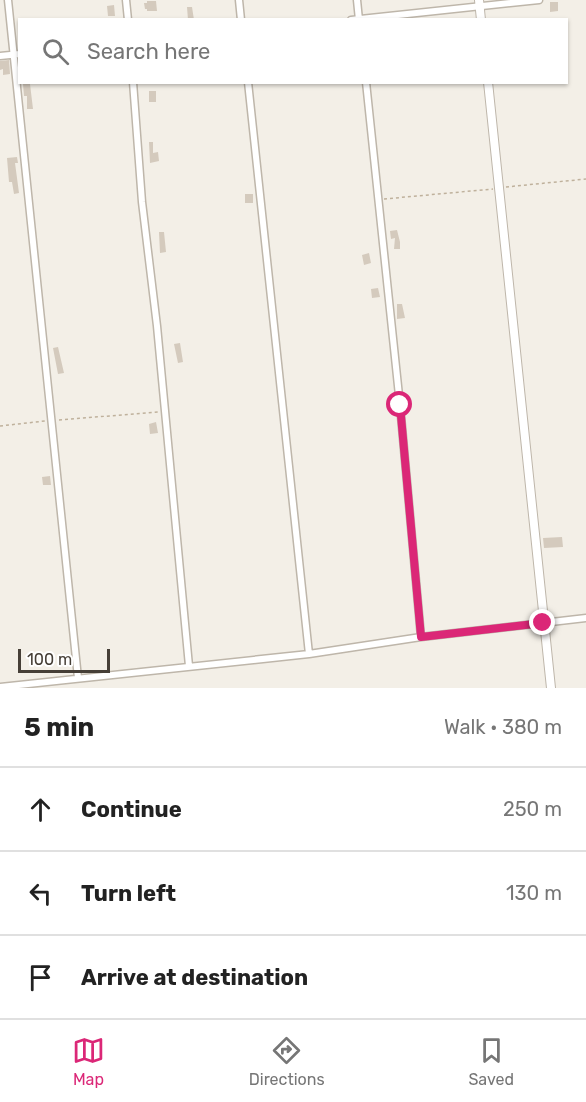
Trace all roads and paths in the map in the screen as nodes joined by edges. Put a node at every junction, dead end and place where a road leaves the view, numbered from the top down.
1 (8, 0) edge
2 (126, 0) edge
3 (239, 0) edge
4 (357, 0) edge
5 (539, 0) edge
6 (479, 3) edge
7 (128, 18) edge
8 (241, 18) edge
9 (359, 18) edge
10 (366, 18) edge
11 (481, 18) edge
12 (17, 54) edge
13 (0, 56) edge
14 (20, 84) edge
15 (133, 84) edge
16 (248, 84) edge
17 (366, 84) edge
18 (488, 84) edge
19 (586, 179) edge
20 (499, 189) junction
21 (378, 200) junction
22 (165, 411) junction
23 (52, 421) junction
24 (0, 426) edge
25 (586, 618) edge
26 (543, 623) junction
27 (421, 637) junction
28 (309, 654) junction
29 (189, 666) junction
30 (78, 678) junction
31 (0, 687) edge
32 (550, 688) edge

1 - 12 street
2 - 7 street
3 - 8 street
4 - 9 street
5 - 6 street
6 - 10 street
6 - 11 street
12 - 13 street
14 - 23 street
15 - 22 street
16 - 28 street
17 - 21 street
18 - 20 street
19 - 20 path
20 - 21 path
20 - 26 street
21 - 27 street
22 - 23 path
22 - 29 street
23 - 24 path
23 - 30 street
25 - 26 street
26 - 27 street
26 - 32 street
27 - 28 street
28 - 29 street
29 - 30 street
30 - 31 street

